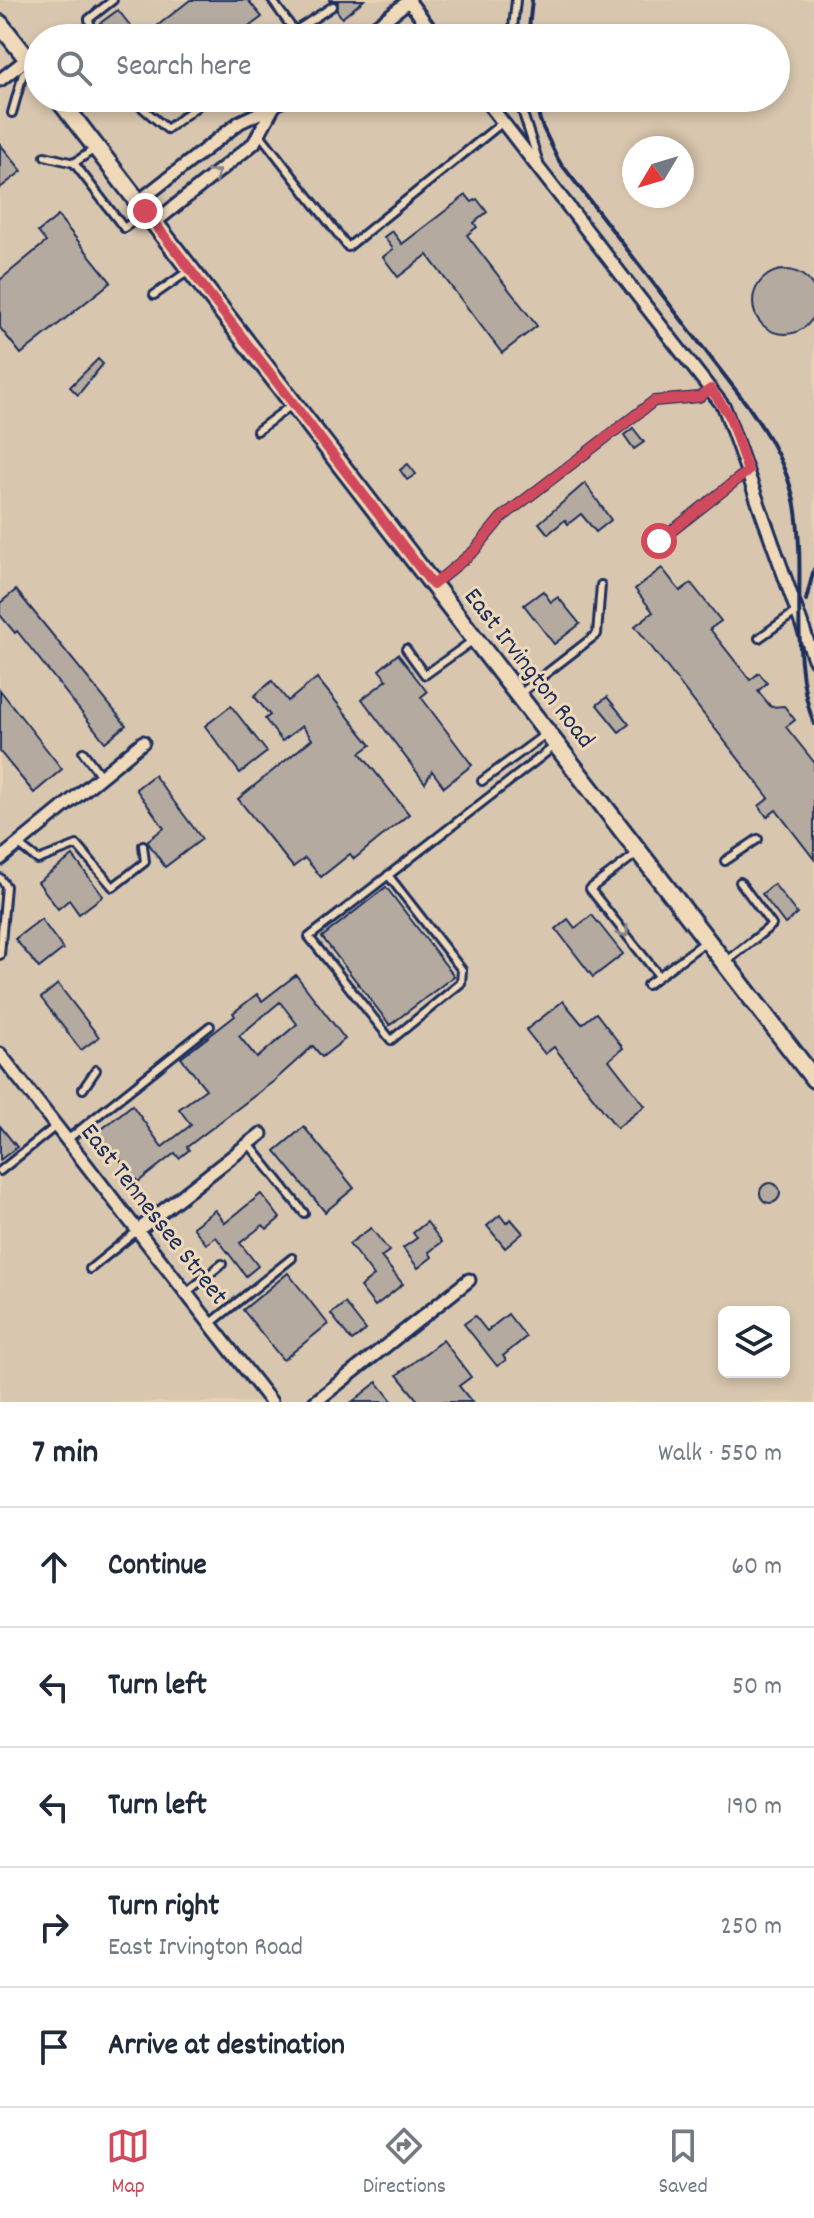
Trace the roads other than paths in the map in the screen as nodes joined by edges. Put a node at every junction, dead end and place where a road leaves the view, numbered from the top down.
1 (113, 0) edge
2 (272, 0) edge
3 (409, 0) edge
4 (516, 0) edge
5 (333, 6) dead end
6 (0, 24) edge
7 (90, 24) edge
8 (294, 24) edge
9 (306, 24) edge
10 (379, 24) edge
11 (427, 24) edge
12 (513, 24) edge
13 (24, 54) edge
14 (24, 69) edge
15 (24, 73) edge
16 (0, 80) edge
17 (69, 112) edge
18 (147, 112) edge
19 (189, 112) edge
20 (261, 112) edge
21 (271, 112) edge
22 (495, 112) edge
23 (521, 112) edge
24 (12, 113) dead end
25 (503, 122) junction
26 (259, 133) junction
27 (96, 148) junction
28 (45, 156) dead end
29 (74, 163) junction
30 (545, 177) junction
31 (146, 212) junction
32 (190, 270) junction
33 (154, 295) dead end
34 (711, 389) junction
35 (293, 404) junction
36 (257, 431) dead end
37 (748, 471) junction
38 (659, 541) dead end
39 (433, 585) junction
40 (601, 585) dead end
41 (797, 611) junction
42 (759, 638) dead end
43 (475, 639) junction
44 (406, 649) dead end
45 (814, 659) edge
46 (518, 695) junction
47 (552, 739) junction
48 (143, 742) dead end
49 (83, 752) dead end
50 (101, 776) junction
51 (482, 781) dead end
52 (758, 839) dead end
53 (18, 844) junction
54 (143, 845) dead end
55 (639, 852) junction
56 (0, 859) edge
57 (725, 861) dead end
58 (388, 875) junction
59 (0, 878) edge
60 (740, 882) dead end
61 (707, 940) junction
62 (0, 955) edge
63 (724, 963) junction
64 (659, 976) junction
65 (647, 985) dead end
66 (210, 1026) dead end
67 (0, 1054) edge
68 (96, 1070) dead end
69 (814, 1079) edge
70 (83, 1089) dead end
71 (56, 1126) junction
72 (261, 1134) dead end
73 (67, 1140) junction
74 (248, 1144) junction
75 (0, 1171) edge
76 (304, 1213) dead end
77 (137, 1231) junction
78 (292, 1258) dead end
79 (222, 1264) dead end
80 (90, 1269) dead end
81 (469, 1280) dead end
82 (186, 1293) junction
83 (210, 1324) junction
84 (324, 1400) edge
85 (271, 1402) edge

1 - 7 lane
2 - 8 lane
3 - 10 street
3 - 11 street
4 - 12 lane
5 - 9 lane
6 - 13 street
14 - 16 street
15 - 24 lane
17 - 27 street, East Irvington Road
18 - 19 lane
20 - 31 street
21 - 26 street
22 - 25 street
23 - 30 lane
25 - 26 lane
25 - 30 street
31 -> 26 street
27 - 29 lane
27 - 31 street, East Irvington Road
28 - 29 lane
29 - 31 lane
30 - 34 street
31 - 32 street, East Irvington Road
32 - 33 lane
32 - 35 street, East Irvington Road
34 - 37 street
34 - 39 lane
35 - 36 lane
35 - 39 street, East Irvington Road
37 - 38 lane
37 - 41 street
39 - 43 street, East Irvington Road
40 - 46 lane
41 - 42 lane
41 - 45 street
43 - 44 lane
43 - 46 street, East Irvington Road
46 - 47 street, East Irvington Road
47 - 51 lane
47 - 55 street, East Irvington Road
47 - 58 lane
48 - 50 street
49 - 50 lane
50 - 53 street
52 - 57 lane
53 - 54 lane
53 - 56 street
55 - 61 street, East Irvington Road
55 -> 64 lane
58 - 58 lane
59 - 62 lane
60 - 63 lane
61 - 63 street, East Irvington Road
61 - 64 lane
63 - 69 street, East Irvington Road
64 - 65 lane
66 - 73 lane
67 - 71 street, East Tennessee Street
68 - 70 lane
71 - 73 street, East Tennessee Street
71 - 75 lane
72 - 74 street
73 - 77 street, East Tennessee Street
74 - 76 lane
74 - 77 street
77 - 80 lane
77 - 82 street, East Tennessee Street
78 - 83 lane
79 - 82 lane
81 - 84 street
82 - 83 street, East Tennessee Street
83 - 85 street, East Tennessee Street

